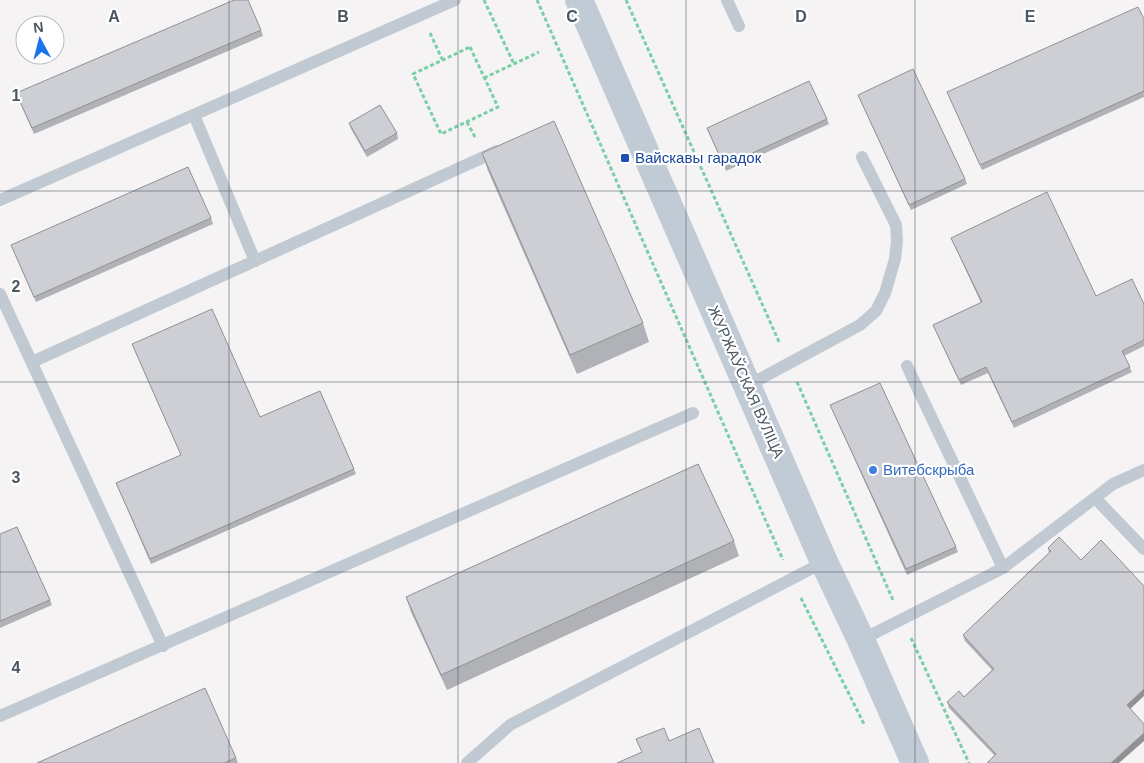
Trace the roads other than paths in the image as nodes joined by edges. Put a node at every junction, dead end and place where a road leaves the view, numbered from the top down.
1 (454, 0) edge
2 (579, 0) edge
3 (726, 0) edge
4 (739, 26) dead end
5 (194, 115) junction
6 (508, 146) edge
7 (862, 157) dead end
8 (0, 200) edge
9 (255, 261) junction
10 (0, 294) edge
11 (32, 362) junction
12 (906, 366) dead end
13 (748, 386) junction
14 (693, 413) dead end
15 (1144, 470) edge
16 (1095, 498) junction
17 (1144, 549) edge
18 (824, 562) junction
19 (1003, 568) junction
20 (861, 640) junction
21 (163, 646) junction
22 (0, 716) edge
23 (467, 763) edge
24 (915, 763) edge

1 - 5 lane
2 - 13 street, ЖУРЖАЎСКАЯ ВУЛІЦА
3 - 4 lane
5 - 8 lane
5 - 9 lane
6 - 9 lane
7 - 13 lane
9 - 11 lane
10 - 11 lane
11 - 21 lane
12 - 19 lane
13 - 18 street, ЖУРЖАЎСКАЯ ВУЛІЦА
14 - 21 lane
15 - 16 lane
16 - 17 lane
16 - 19 lane
18 - 20 street, ЖУРЖАЎСКАЯ ВУЛІЦА
18 - 23 lane
19 - 20 lane
20 - 24 street, ЖУРЖАЎСКАЯ ВУЛІЦА
21 - 22 lane

